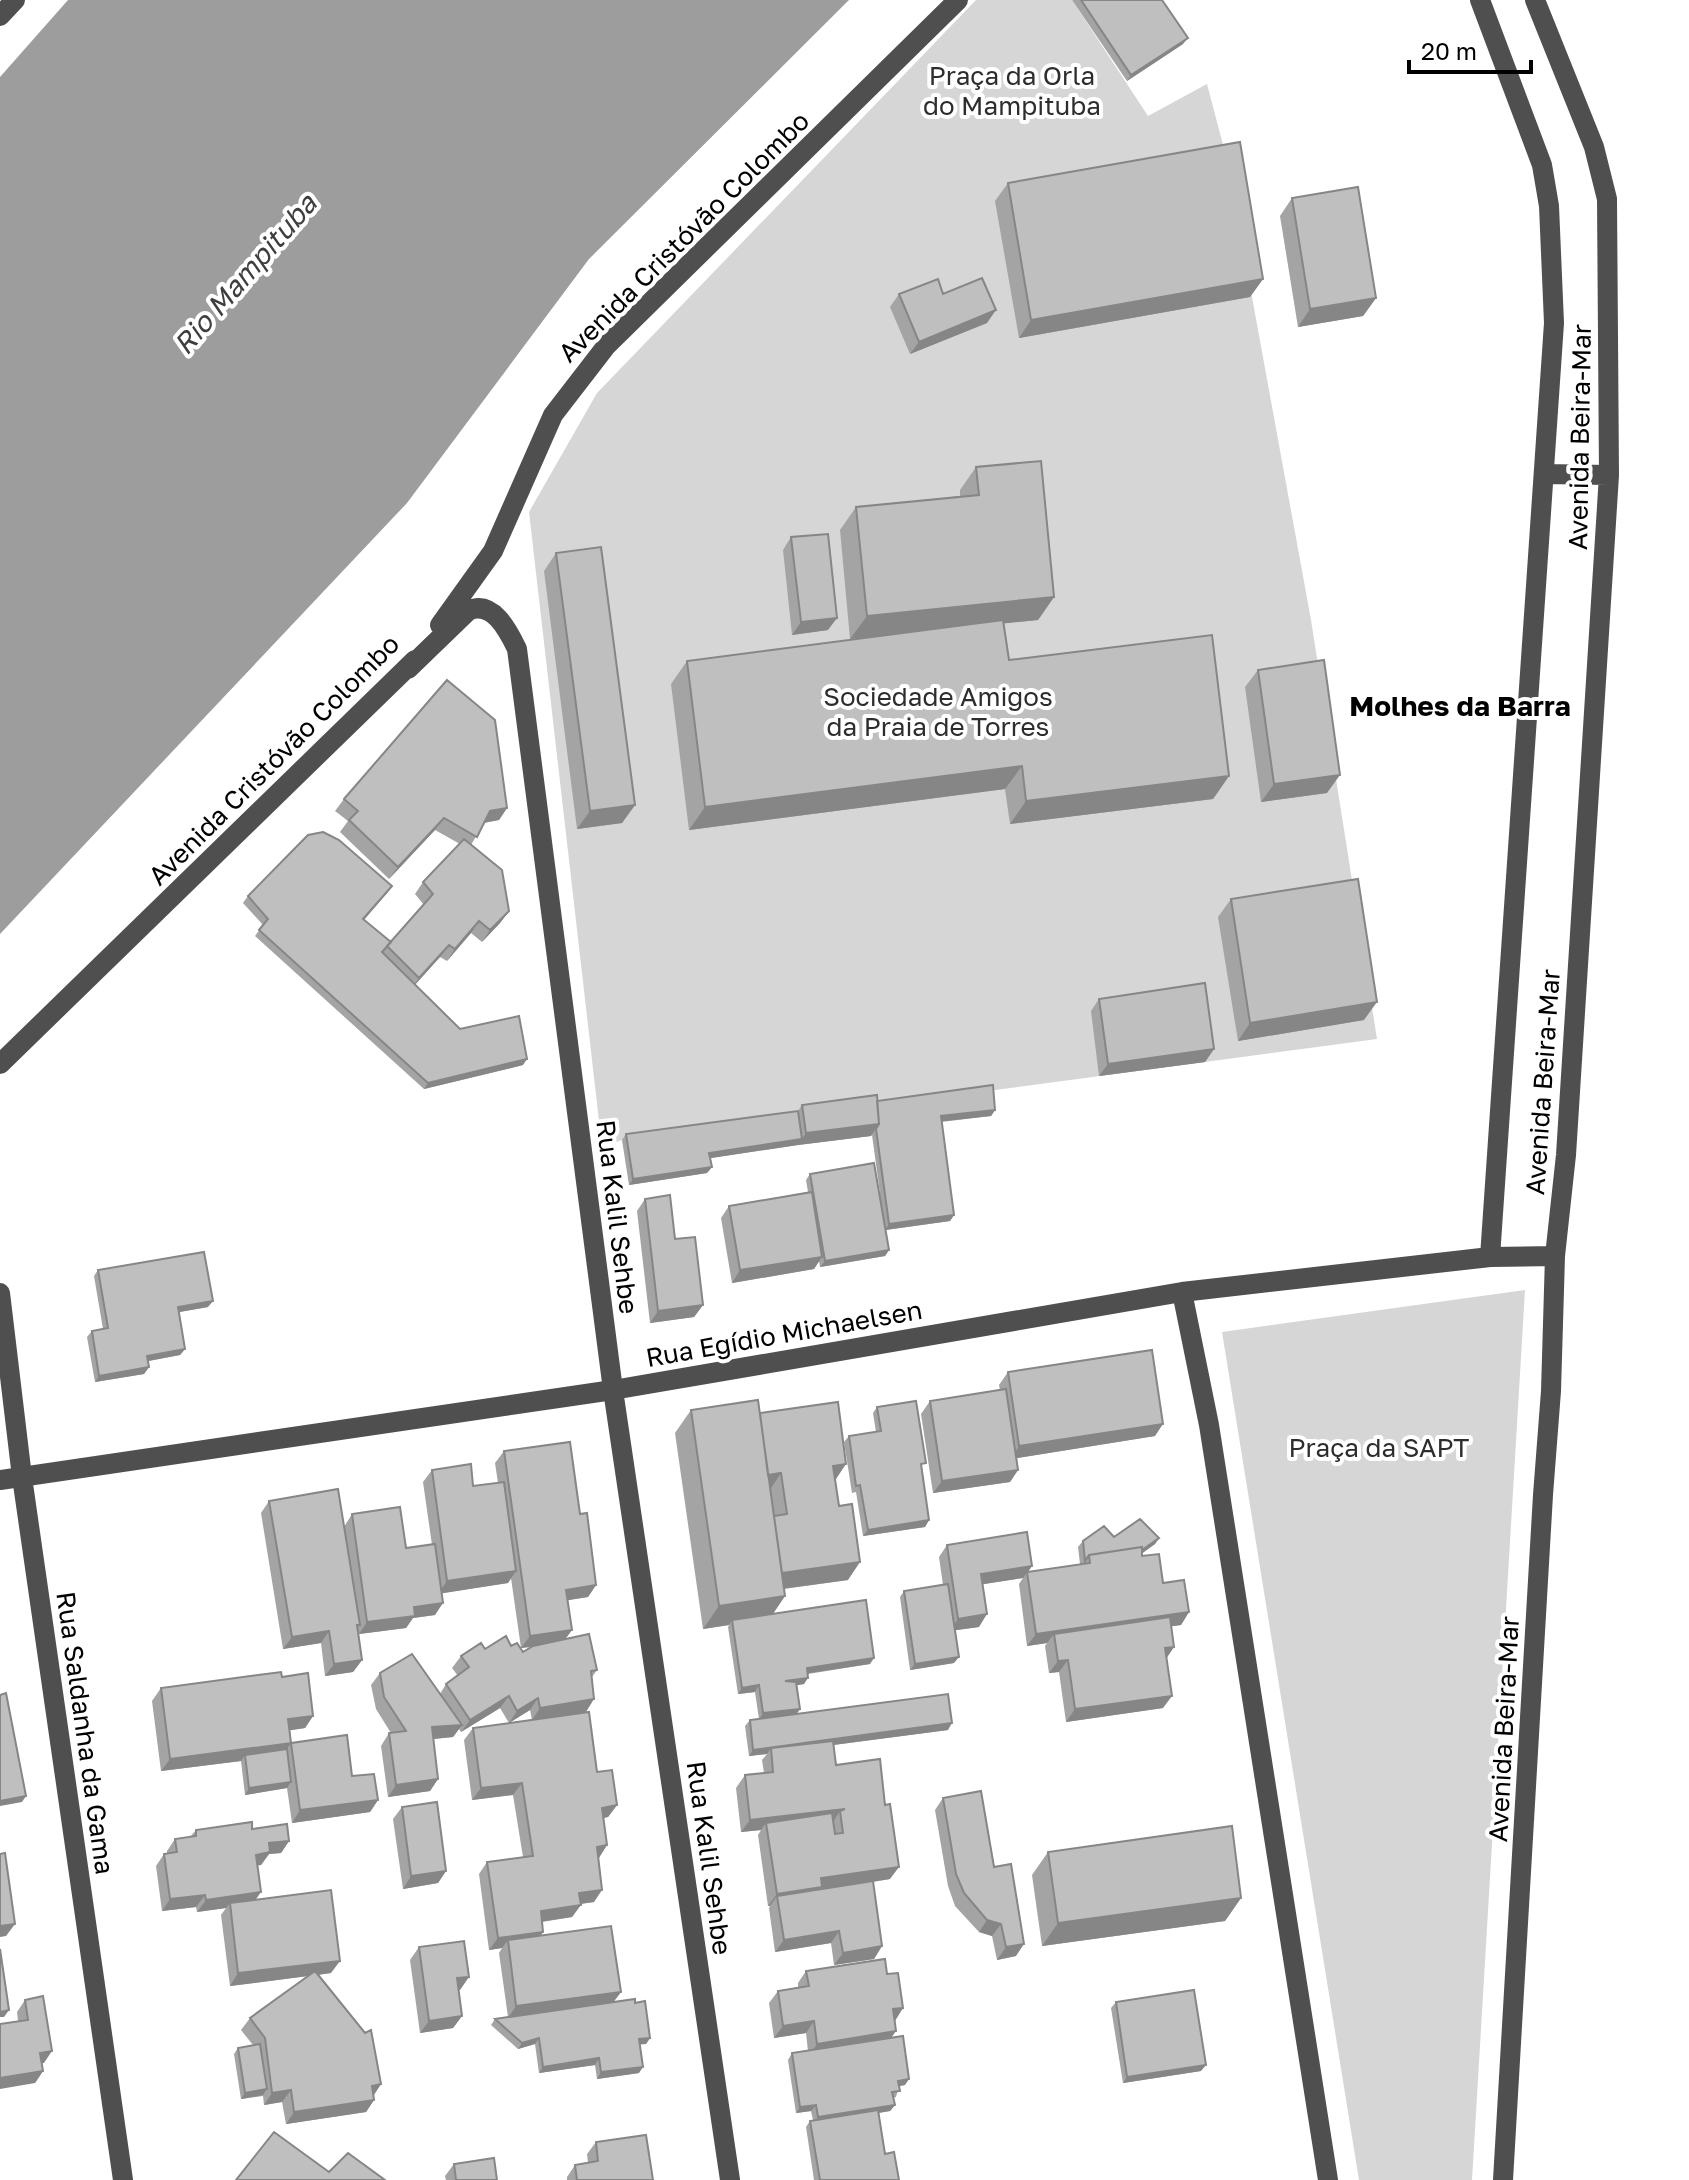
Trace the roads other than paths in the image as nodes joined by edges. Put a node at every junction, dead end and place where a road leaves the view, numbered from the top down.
1 (15, 0) edge
2 (958, 0) edge
3 (1480, 0) edge
4 (1535, 0) edge
5 (0, 16) edge
6 (1544, 474) junction
7 (1609, 475) junction
8 (408, 669) junction
9 (0, 1064) edge
10 (1555, 1256) junction
11 (1490, 1257) junction
12 (1182, 1292) junction
13 (0, 1293) edge
14 (613, 1390) junction
15 (22, 1477) junction
16 (0, 1480) edge
17 (123, 2180) edge
18 (730, 2180) edge
19 (1328, 2180) edge
20 (1503, 2180) edge

1 - 5 street
2 - 8 street, Avenida Cristóvão Colombo
3 - 6 street, Avenida Beira-Mar
4 - 7 street, Avenida Beira-Mar
6 - 7 street
6 - 11 street, Avenida Beira-Mar
7 - 10 street, Avenida Beira-Mar
8 - 9 street, Avenida Cristóvão Colombo
8 - 14 street, Rua Kalil Sehbe
10 - 11 street, Rua Egídio Michaelsen
10 - 20 street, Avenida Beira-Mar
11 - 12 street, Rua Egídio Michaelsen
12 - 14 street, Rua Egídio Michaelsen
12 - 19 street
13 - 15 street, Rua Saldanha da Gama
14 - 15 street, Rua Egídio Michaelsen
14 - 18 street, Rua Kalil Sehbe
15 - 16 street, Rua Egídio Michaelsen
15 - 17 street, Rua Saldanha da Gama

